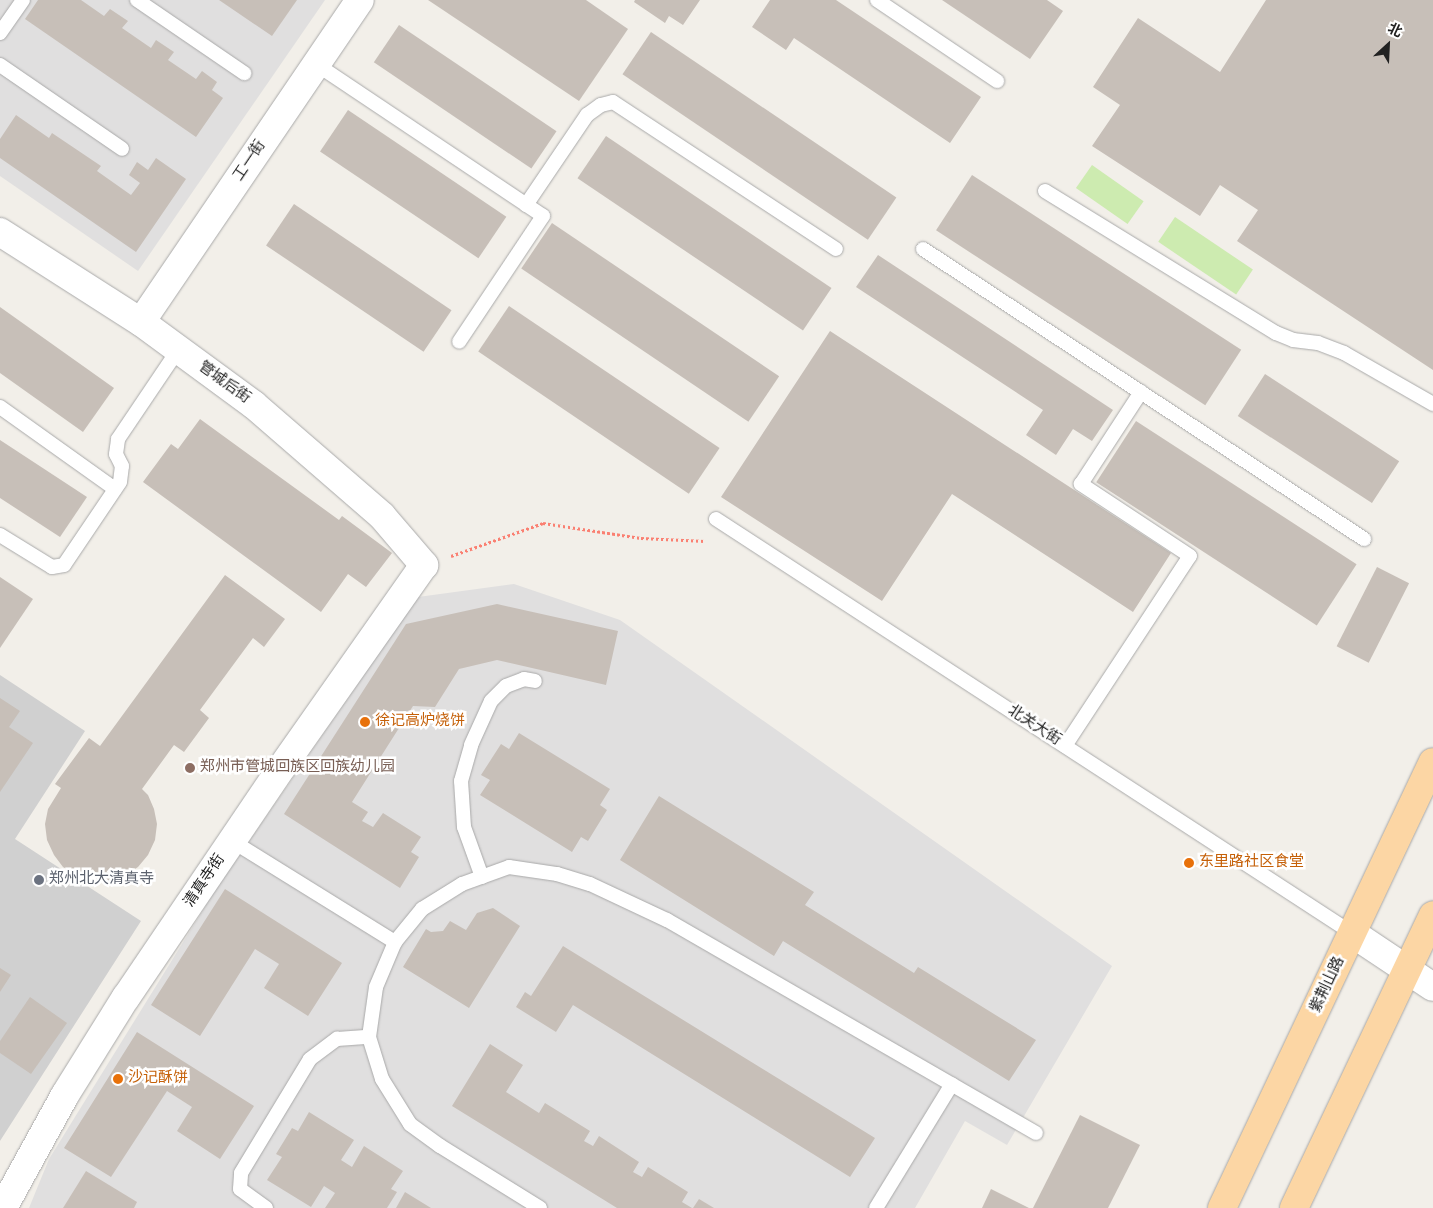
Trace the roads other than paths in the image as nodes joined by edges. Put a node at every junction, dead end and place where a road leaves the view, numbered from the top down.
1 (23, 0) edge
2 (137, 0) edge
3 (360, 0) edge
4 (877, 0) edge
5 (0, 33) edge
6 (316, 64) junction
7 (0, 65) edge
8 (244, 73) dead end
9 (997, 81) dead end
10 (122, 149) dead end
11 (1045, 191) dead end
12 (526, 205) junction
13 (0, 232) edge
14 (836, 249) dead end
15 (923, 249) dead end
16 (141, 322) junction
17 (459, 342) dead end
18 (178, 350) junction
19 (1141, 392) junction
20 (1433, 404) edge
21 (0, 406) edge
22 (115, 489) junction
23 (716, 519) dead end
24 (0, 535) edge
25 (1364, 539) dead end
26 (424, 565) joint
27 (535, 681) dead end
28 (1065, 746) junction
29 (1433, 762) edge
30 (232, 841) junction
31 (482, 877) junction
32 (1433, 915) edge
33 (1352, 933) junction
34 (395, 942) junction
35 (1407, 971) junction
36 (1433, 988) edge
37 (369, 1037) junction
38 (952, 1084) junction
39 (1036, 1132) dead end
40 (3, 1208) edge
41 (266, 1208) edge
42 (540, 1208) edge
43 (876, 1208) edge
44 (1222, 1208) edge
45 (1294, 1208) edge

1 - 5 lane
2 - 8 lane
3 - 6 street, 工一街
4 - 9 lane
6 - 12 lane
6 - 16 street, 工一街
7 - 10 lane
11 - 20 lane
12 - 14 lane
12 - 17 lane
13 - 16 street, 管城后街
15 - 19 lane
16 - 18 street, 管城后街
18 - 22 lane
18 - 26 street, 管城后街
19 - 25 lane
19 - 28 lane
21 - 22 lane
22 - 24 lane
23 - 28 lane, 北关大街
26 - 30 street, 清真寺街
27 - 31 lane
28 - 33 lane, 北关大街
29 - 33 main road, 紫荆山路
30 - 34 lane
30 - 40 street, 清真寺街
31 - 34 lane
31 - 38 lane
32 - 35 main road
33 - 35 street
33 - 44 main road, 紫荆山路
34 - 37 lane
35 - 36 street
35 - 45 main road
37 - 41 lane
37 - 42 lane
38 - 39 lane
38 - 43 lane

